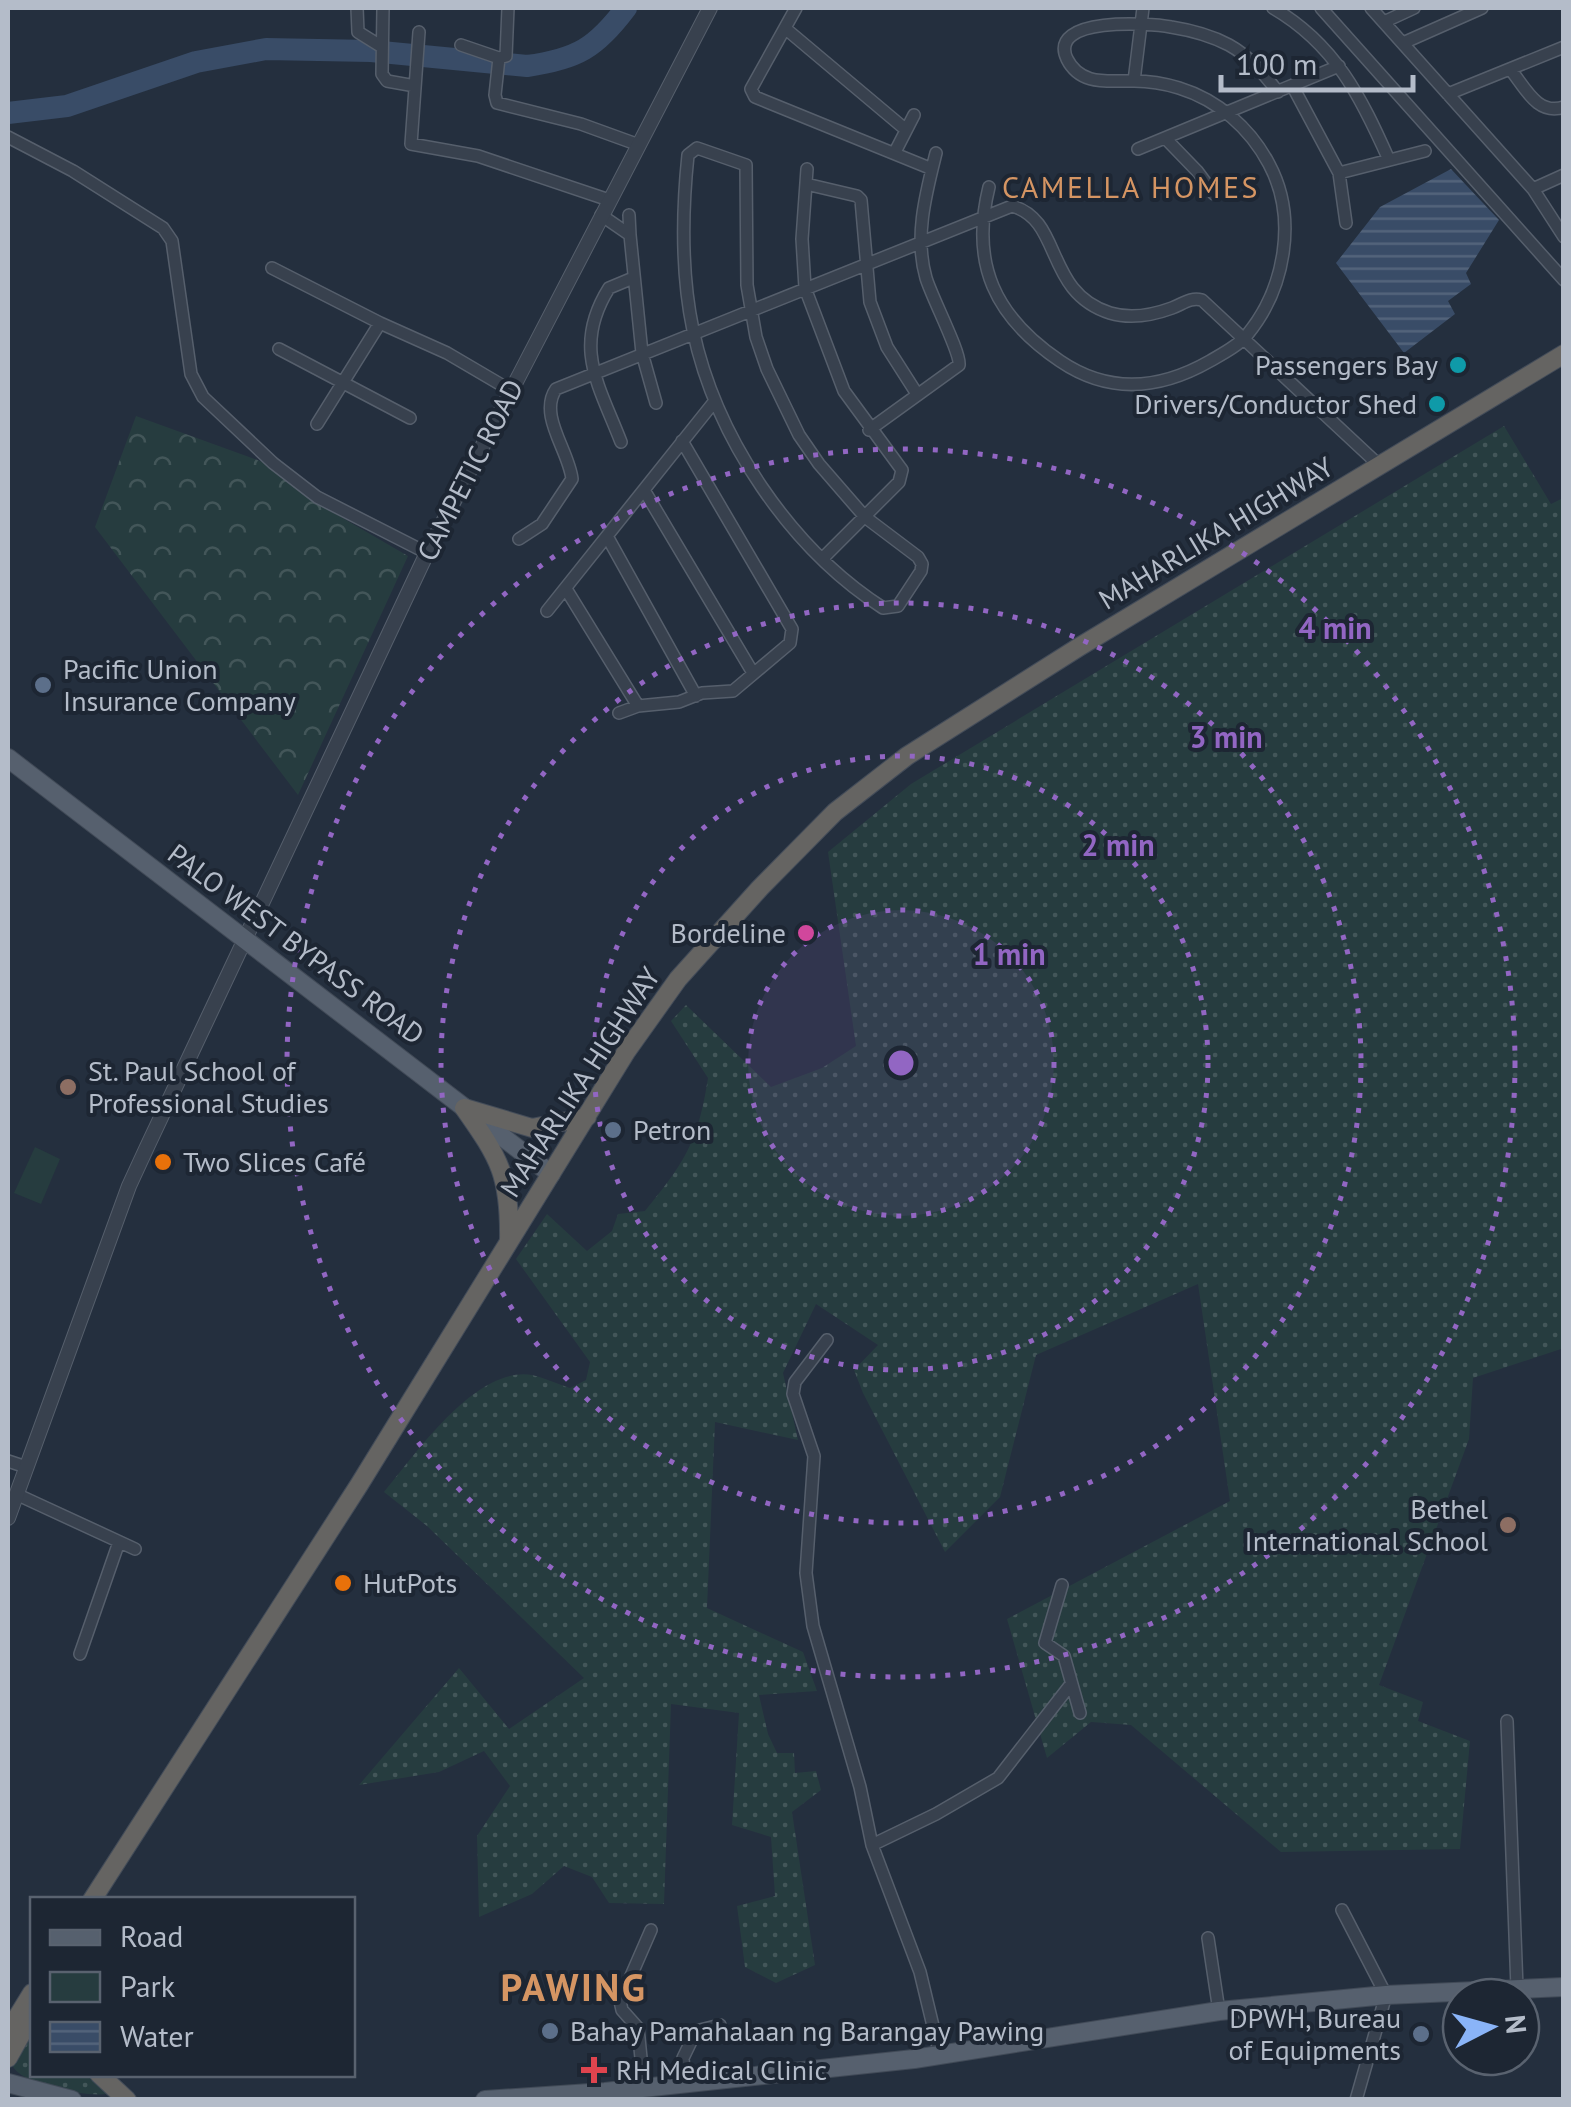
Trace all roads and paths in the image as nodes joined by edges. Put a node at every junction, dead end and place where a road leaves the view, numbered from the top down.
1 (357, 8) edge
2 (383, 8) edge
3 (508, 8) edge
4 (710, 8) edge
5 (796, 8) edge
6 (1143, 8) edge
7 (1272, 8) edge
8 (1321, 8) edge
9 (1371, 8) edge
10 (1414, 8) edge
11 (1482, 8) edge
12 (1386, 21) junction
13 (1143, 23) junction
14 (786, 29) junction
15 (419, 32) dead end
16 (1403, 43) junction
17 (461, 44) dead end
18 (1564, 47) edge
19 (382, 51) junction
20 (499, 62) junction
21 (1340, 66) junction
22 (1510, 69) junction
23 (1134, 81) junction
24 (415, 86) junction
25 (1292, 87) junction
26 (1278, 92) junction
27 (1448, 94) junction
28 (1564, 108) edge
29 (1230, 114) junction
30 (914, 115) dead end
31 (905, 129) junction
32 (8, 137) edge
33 (1167, 140) junction
34 (639, 145) junction
35 (1138, 149) dead end
36 (896, 152) junction
37 (1425, 152) dead end
38 (936, 153) dead end
39 (1390, 160) junction
40 (932, 168) junction
41 (807, 169) dead end
42 (1339, 173) junction
43 (1564, 175) edge
44 (806, 184) junction
45 (989, 186) dead end
46 (1533, 188) junction
47 (1214, 194) dead end
48 (609, 200) junction
49 (630, 214) dead end
50 (601, 215) junction
51 (982, 216) junction
52 (1346, 222) dead end
53 (630, 236) junction
54 (1564, 236) edge
55 (920, 242) junction
56 (865, 264) junction
57 (272, 268) dead end
58 (632, 278) junction
59 (1564, 280) edge
60 (805, 288) junction
61 (750, 311) junction
62 (380, 324) junction
63 (694, 331) junction
64 (1245, 338) junction
65 (279, 349) dead end
66 (642, 354) junction
67 (1564, 354) edge
68 (594, 373) junction
69 (343, 382) junction
70 (510, 390) junction
71 (917, 394) junction
72 (656, 402) dead end
73 (714, 402) junction
74 (410, 418) dead end
75 (318, 424) dead end
76 (869, 430) junction
77 (682, 441) junction
78 (621, 442) dead end
79 (1380, 466) junction
80 (644, 490) junction
81 (865, 517) junction
82 (608, 538) junction
83 (519, 539) dead end
84 (427, 553) junction
85 (823, 558) junction
86 (566, 589) junction
87 (547, 612) dead end
88 (753, 673) junction
89 (696, 696) junction
90 (638, 706) junction
91 (619, 713) dead end
92 (8, 758) edge
93 (247, 941) junction
94 (464, 1108) junction
95 (587, 1117) junction
96 (551, 1174) junction
97 (509, 1243) junction
98 (827, 1340) dead end
99 (8, 1460) edge
100 (26, 1467) junction
101 (16, 1494) junction
102 (8, 1518) edge
103 (120, 1542) junction
104 (135, 1550) dead end
105 (1062, 1585) dead end
106 (80, 1654) dead end
107 (1071, 1684) junction
108 (1080, 1713) dead end
109 (1507, 1722) dead end
110 (170, 1782) junction
111 (872, 1845) junction
112 (94, 1897) edge
113 (104, 1897) edge
114 (1342, 1910) dead end
115 (651, 1930) dead end
116 (1208, 1938) dead end
117 (1517, 1977) edge
118 (1441, 1992) edge
119 (1386, 1995) junction
120 (30, 2004) edge
121 (1219, 2011) junction
122 (8, 2021) edge
123 (720, 2024) dead end
124 (8, 2032) edge
125 (940, 2055) junction
126 (8, 2058) edge
127 (102, 2077) edge
128 (8, 2083) edge
129 (685, 2084) junction
130 (644, 2088) junction
131 (536, 2098) edge
132 (72, 2100) edge
133 (127, 2100) edge
134 (486, 2100) edge
135 (1356, 2100) edge

1 - 19 street
2 - 19 street
3 - 20 street
4 - 34 street, CAMPETIC ROAD
5 - 14 street
6 - 13 street
7 - 21 street
8 - 59 street
9 - 12 street
10 - 12 street
11 - 16 street
12 - 16 street
13 - 23 street
13 - 23 street
13 - 26 street
14 - 31 street
14 - 36 street
15 - 24 street
16 - 27 street
17 - 20 street
18 - 22 street
19 - 24 street
20 - 34 street
21 - 25 street
21 - 39 street
22 - 27 street
22 - 28 street
23 - 29 street
24 - 48 street
25 - 26 street
25 - 42 street
26 - 29 street
27 - 46 street
29 - 33 street
29 - 64 street
30 - 31 street
31 - 36 street
32 - 84 street
33 - 35 street
33 - 47 street
34 - 48 street, CAMPETIC ROAD
36 - 40 street
37 - 39 street
38 - 40 street
39 - 42 street
40 - 55 street
41 - 44 street
42 - 52 street
43 - 46 street
44 - 56 street
44 - 60 street
45 - 51 street
46 - 54 street
48 - 50 street, CAMPETIC ROAD
49 - 53 street
50 - 53 street
50 - 70 street, CAMPETIC ROAD
51 - 55 street
51 - 64 street
51 - 64 street
53 - 58 street
55 - 56 street
55 - 71 street
56 - 60 street
56 - 71 street
57 - 62 street
58 - 66 street
58 - 68 street
60 - 61 street
60 - 76 street
61 - 63 street
61 - 63 street
61 - 81 street
62 - 69 street
62 - 70 street
63 - 66 street
63 - 73 street
64 - 79 street
65 - 69 street
66 - 68 street
66 - 72 street
67 - 79 highway, MAHARLIKA HIGHWAY
68 - 78 street
68 - 83 street
69 - 74 street
69 - 75 street
70 - 84 street, CAMPETIC ROAD
71 - 76 street
73 - 77 street
73 - 85 street
76 - 81 street
77 - 80 street
77 - 88 street
79 - 95 highway, MAHARLIKA HIGHWAY
80 - 82 street
80 - 88 street
81 - 85 street
81 - 85 street
82 - 86 street
82 - 89 street
84 - 93 street, CAMPETIC ROAD
86 - 87 street
86 - 90 street
88 - 89 street
89 - 90 street
90 - 91 street
92 - 93 main road, PALO WEST BYPASS ROAD
93 - 94 main road, PALO WEST BYPASS ROAD
93 - 100 street, CAMPETIC ROAD
94 - 95 highway
94 - 96 main road, PALO WEST BYPASS ROAD
94 - 97 highway
95 - 96 highway, MAHARLIKA HIGHWAY
96 - 97 highway, MAHARLIKA HIGHWAY
97 - 110 highway, MAHARLIKA HIGHWAY
98 - 111 street
99 - 100 street
100 - 101 street, CAMPETIC ROAD
101 - 102 street, CAMPETIC ROAD
101 - 103 street
103 - 104 street
103 - 106 street
105 - 107 street
107 - 108 street
107 - 111 street
109 - 117 street
110 - 112 highway, MAHARLIKA HIGHWAY
110 - 113 highway, MAHARLIKA HIGHWAY
111 - 125 street
114 - 119 street
115 - 130 street
116 - 121 street
118 - 119 main road
119 - 121 main road
119 - 135 street
120 - 122 highway
120 - 124 highway
120 - 126 highway
121 - 125 main road
123 - 129 street
125 - 129 main road
127 - 133 highway
128 - 132 main road
129 - 130 main road
130 - 131 main road
131 - 134 main road

